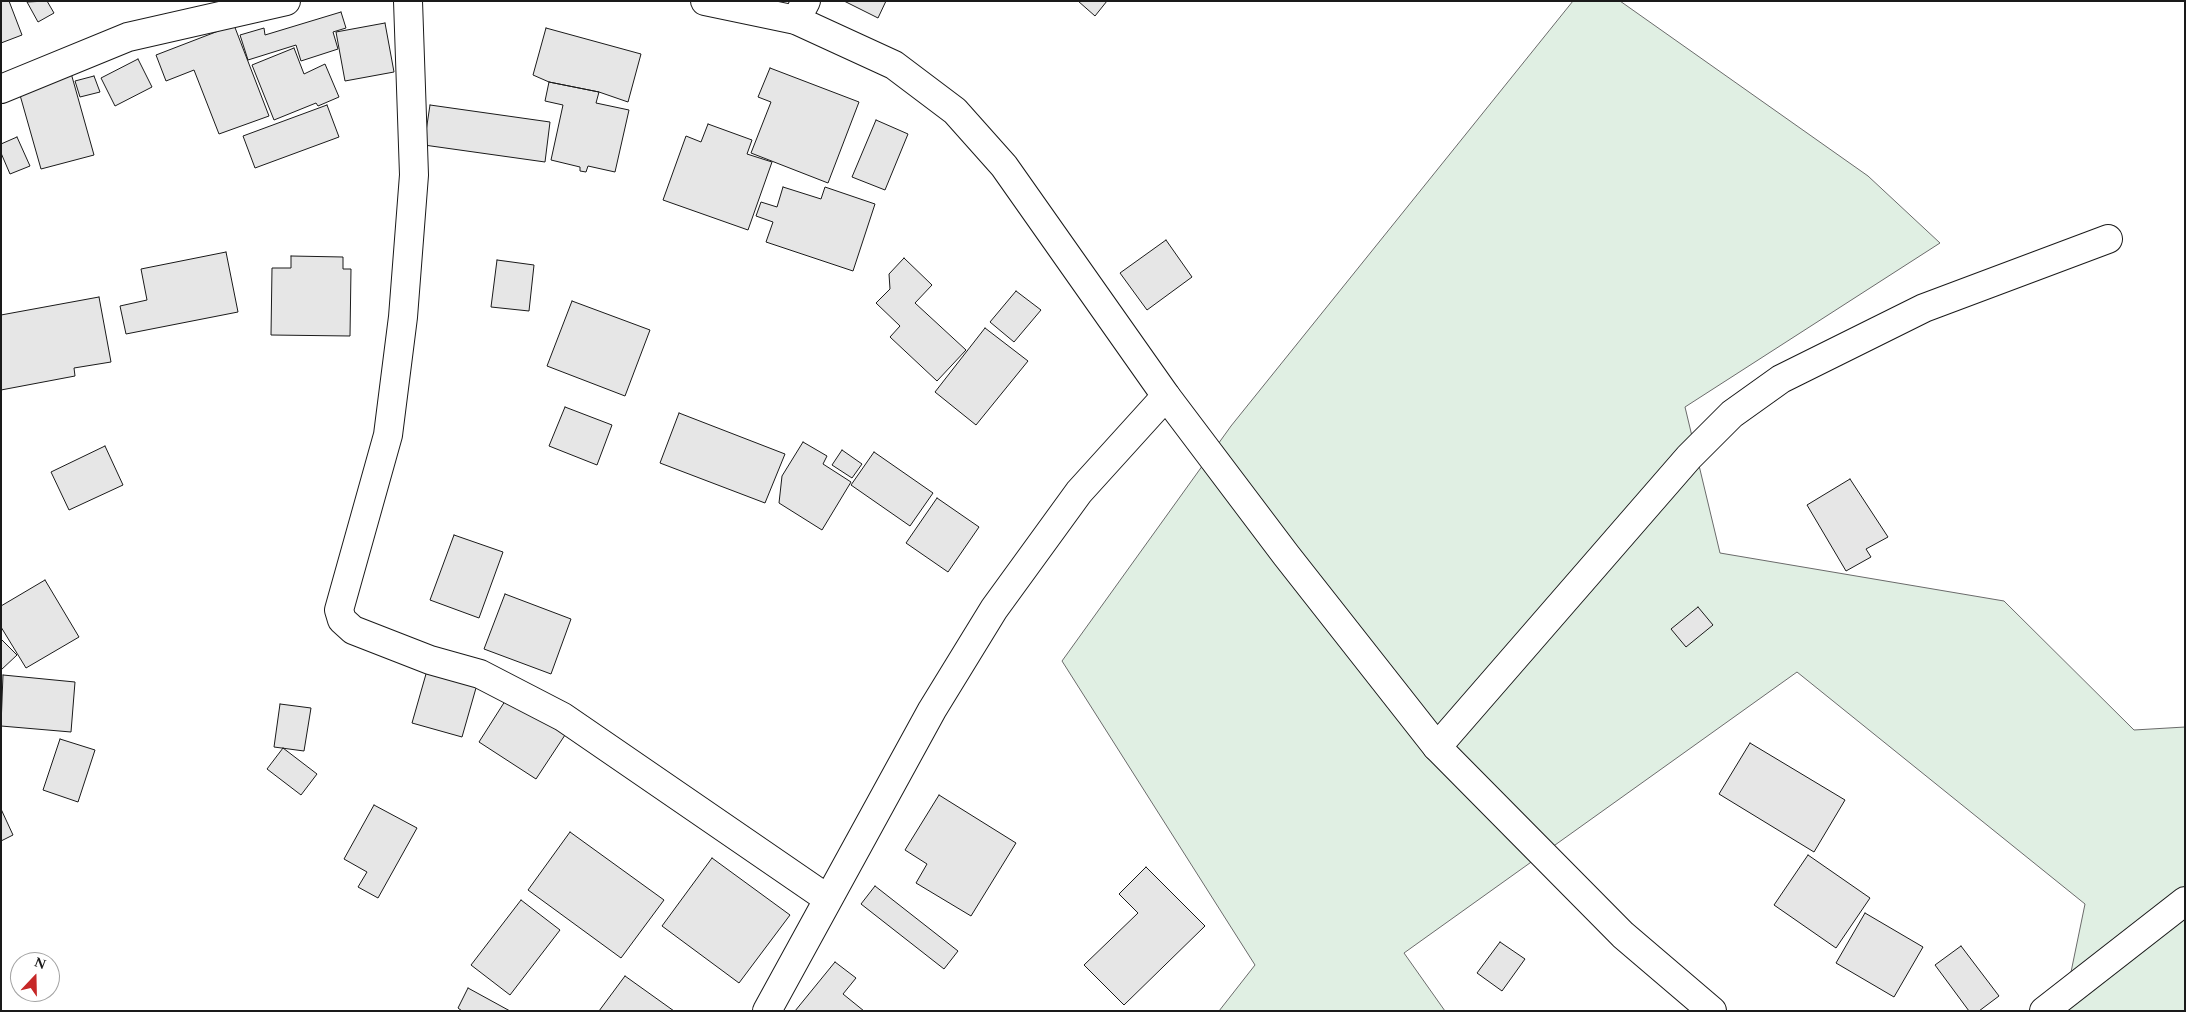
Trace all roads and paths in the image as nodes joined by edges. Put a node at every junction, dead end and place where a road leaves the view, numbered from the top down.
1 (286, 1) edge
2 (408, 1) edge
3 (705, 1) edge
4 (801, 11) edge
5 (1, 89) edge
6 (2108, 239) dead end
7 (1166, 396) junction
8 (1437, 747) junction
9 (828, 899) junction
10 (2185, 901) edge
11 (767, 1011) edge
12 (1712, 1011) edge
13 (2044, 1011) edge

1 - 5 street
2 - 9 street
3 - 4 street
4 - 7 street
6 - 8 street
7 - 8 street
7 - 9 street
8 - 12 street
9 - 11 street
10 - 13 street

